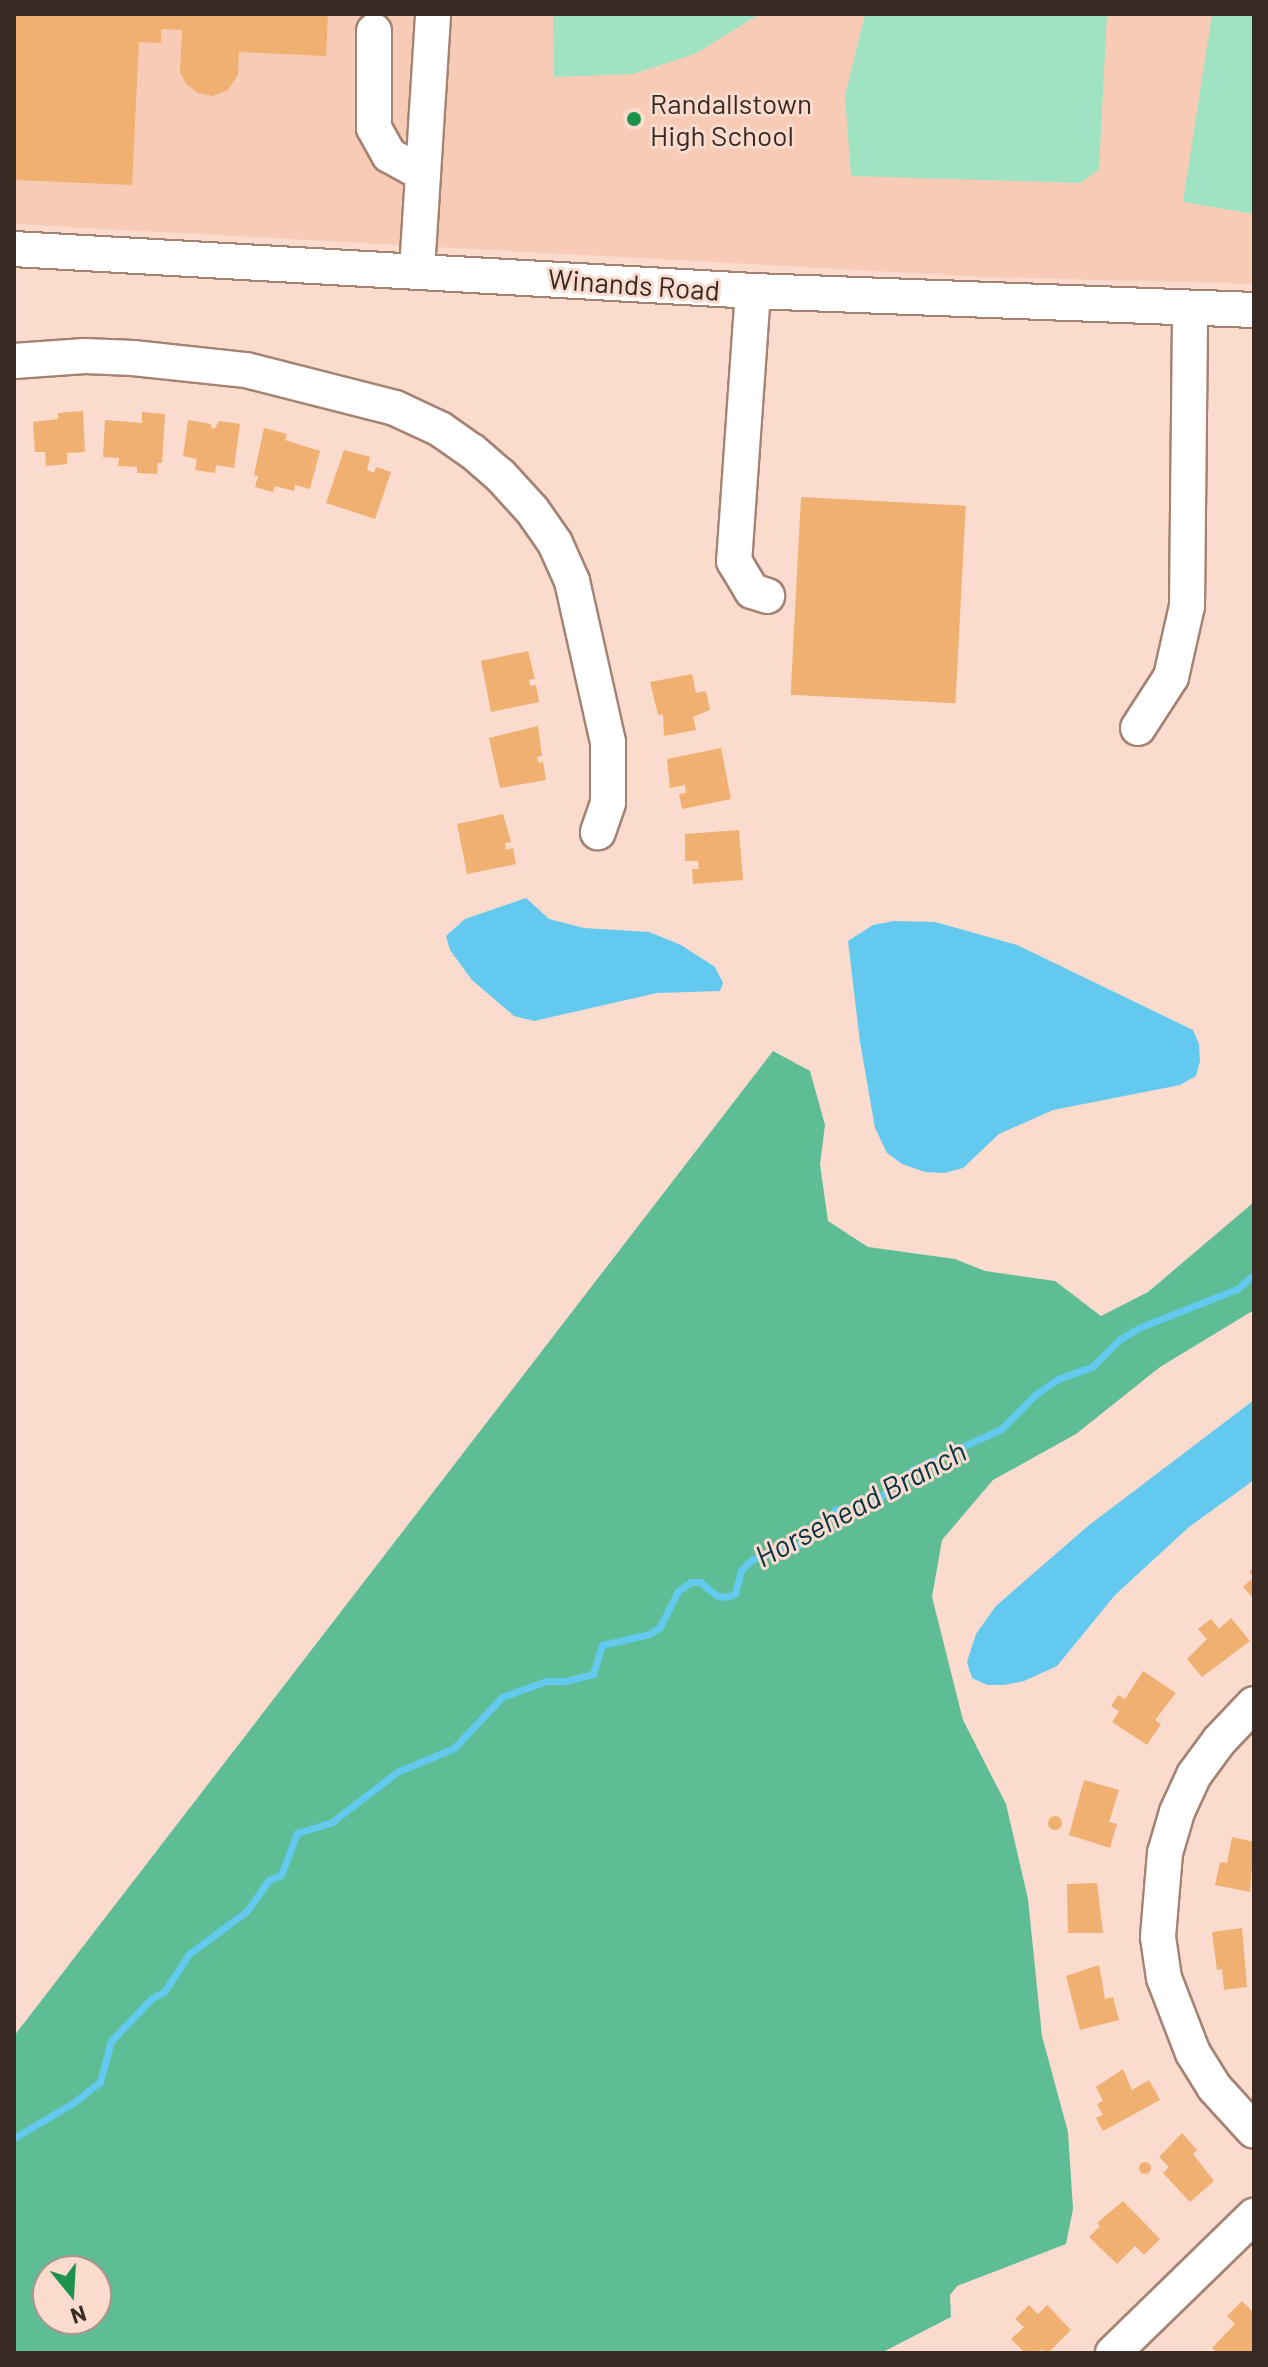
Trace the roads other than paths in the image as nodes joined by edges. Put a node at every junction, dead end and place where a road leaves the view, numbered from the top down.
1 (433, 14) edge
2 (374, 31) dead end
3 (423, 174) junction
4 (14, 249) edge
5 (417, 270) junction
6 (753, 291) junction
7 (1190, 310) junction
8 (1254, 310) edge
9 (14, 361) edge
10 (767, 596) dead end
11 (1138, 728) dead end
12 (598, 832) dead end
13 (1254, 1704) edge
14 (1254, 2131) edge
15 (1254, 2216) edge
16 (1113, 2353) edge

1 - 3 street
2 - 3 street
3 - 5 street
4 - 5 street, Winands Road
5 - 6 street, Winands Road
6 - 7 street, Winands Road
6 - 10 street
7 - 8 street, Winands Road
7 - 11 street
9 - 12 street
13 - 14 street
15 - 16 street

